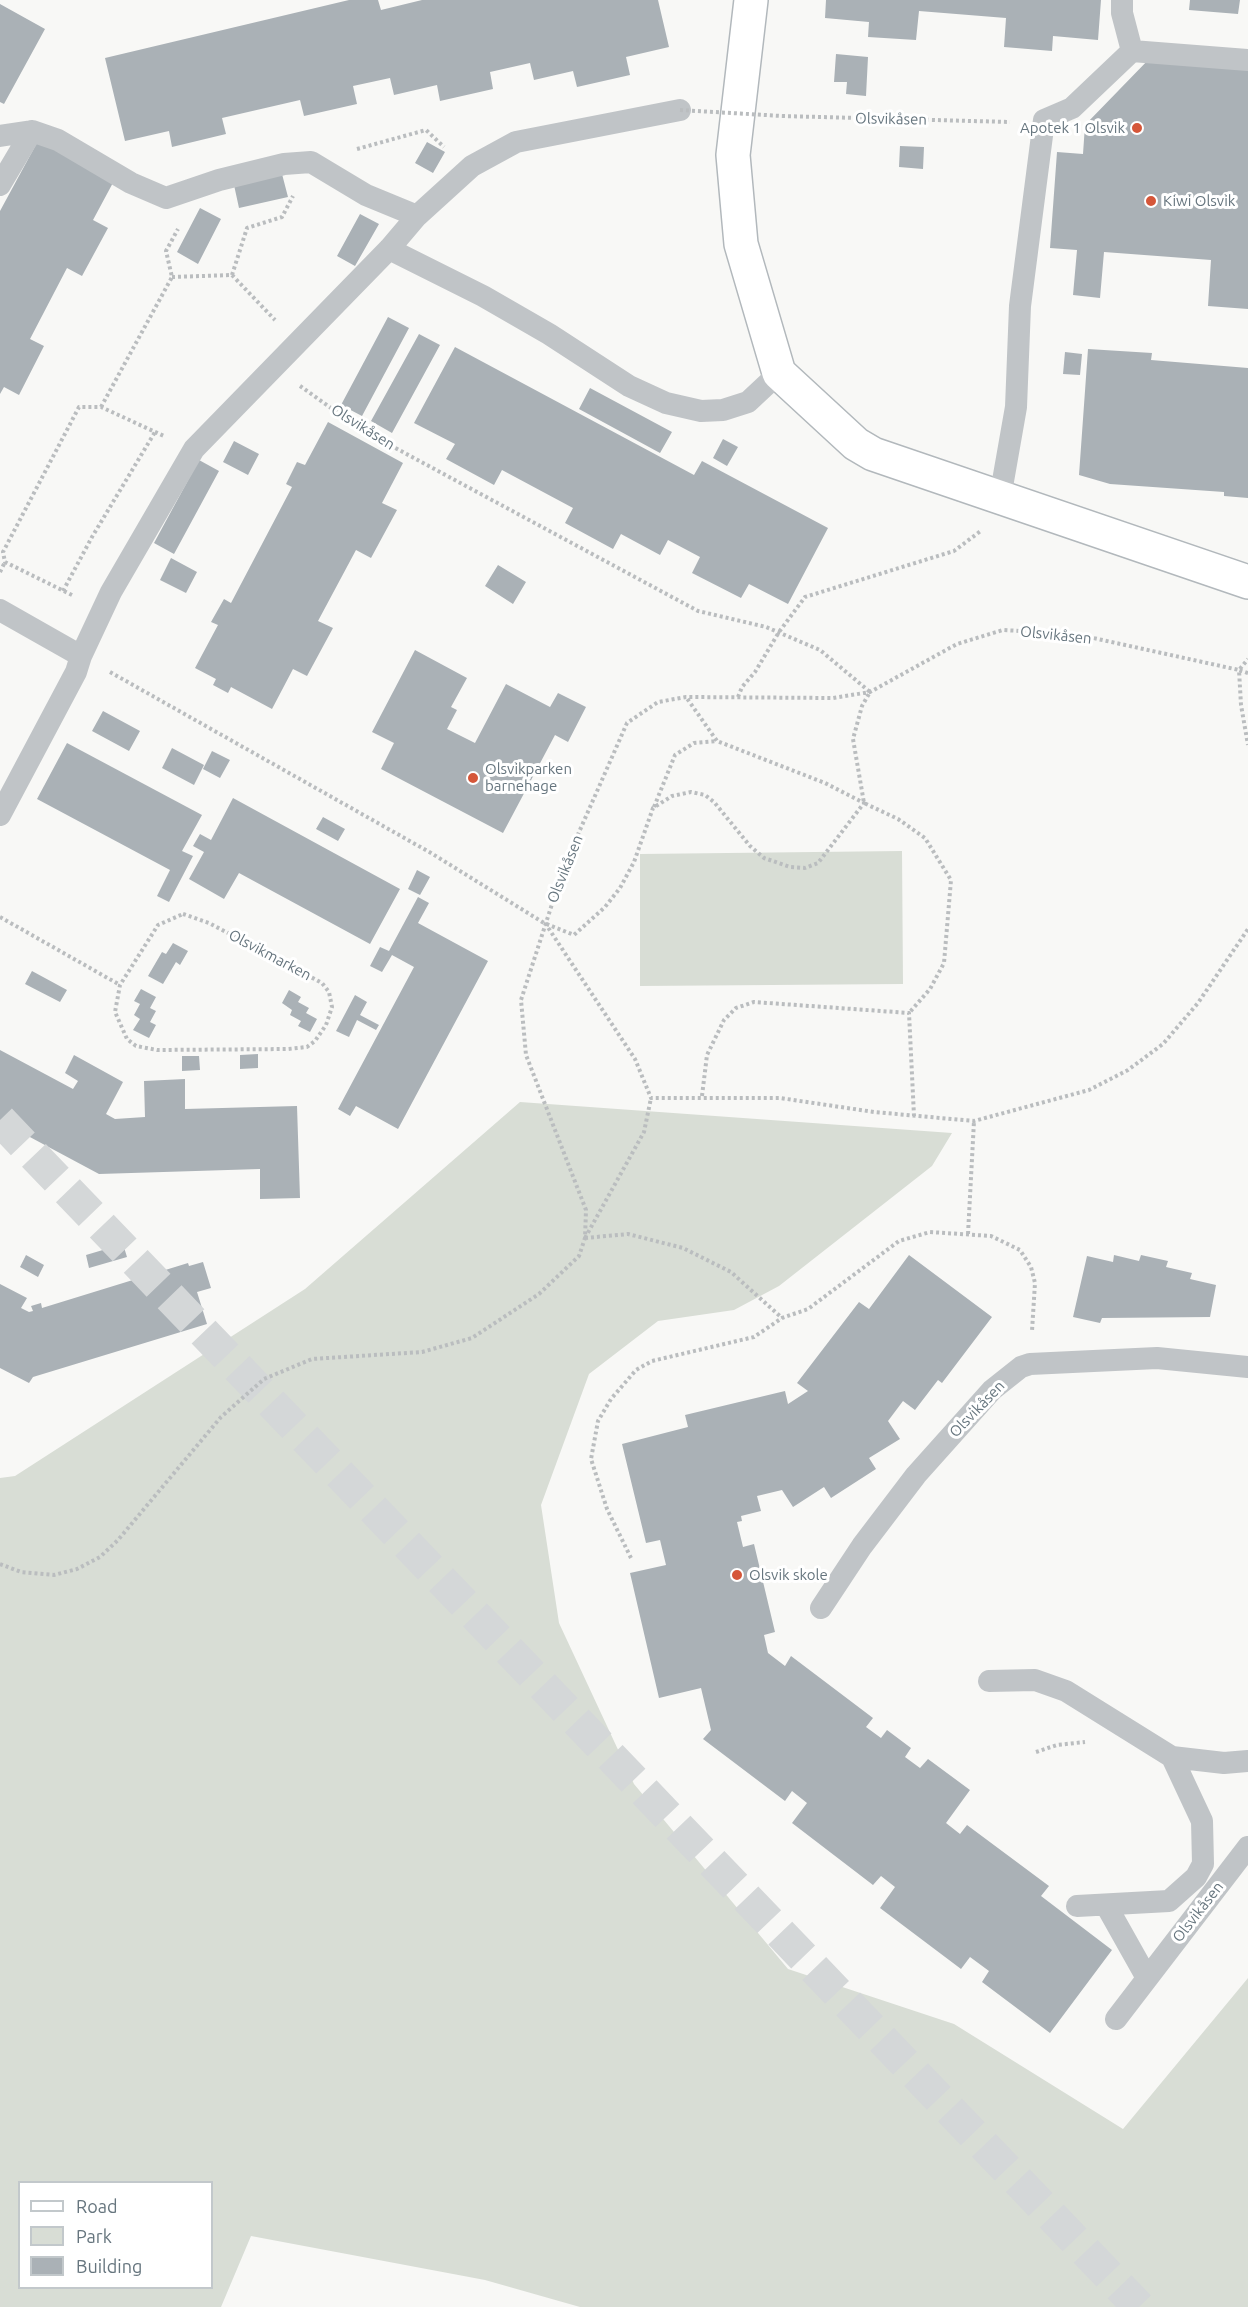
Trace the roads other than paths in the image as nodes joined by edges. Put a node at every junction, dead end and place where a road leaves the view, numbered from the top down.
1 (751, 0) edge
2 (1122, 0) edge
3 (1132, 51) junction
4 (1248, 60) edge
5 (680, 110) road end
6 (32, 131) junction
7 (0, 136) edge
8 (0, 185) edge
9 (417, 216) junction
10 (388, 249) junction
11 (779, 373) junction
12 (1000, 498) junction
13 (1248, 582) edge
14 (0, 610) edge
15 (81, 656) junction
16 (0, 815) edge
17 (1248, 1367) edge
18 (821, 1608) dead end
19 (989, 1681) dead end
20 (1172, 1757) junction
21 (1248, 1761) edge
22 (1248, 1847) edge
23 (1106, 1905) junction
24 (1077, 1906) dead end
25 (1147, 1978) junction
26 (1116, 2019) dead end

1 - 11 street
2 - 3 lane
3 - 4 lane
3 - 12 lane
5 - 9 lane
6 - 7 lane
6 - 8 lane
6 - 9 lane
9 - 10 lane
10 - 11 lane
10 - 15 lane
11 - 12 street
12 - 13 street
14 - 15 lane
15 - 16 lane
17 - 18 lane, Olsvikåsen
19 - 20 lane
20 - 21 lane
20 - 23 lane, Olsvikåsen
22 - 25 lane, Olsvikåsen
23 - 24 lane, Olsvikåsen
23 - 25 lane
25 - 26 lane, Olsvikåsen

